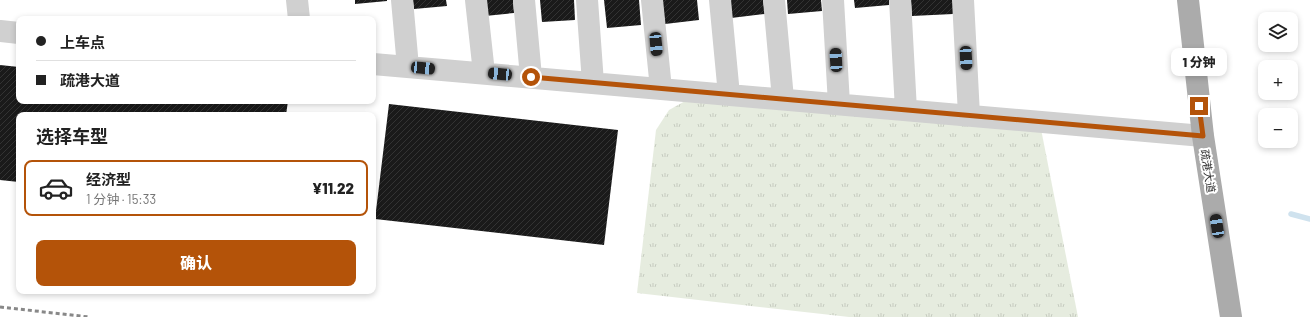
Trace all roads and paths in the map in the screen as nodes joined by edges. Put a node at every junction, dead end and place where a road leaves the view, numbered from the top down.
1 (297, 0) edge
2 (402, 0) edge
3 (476, 0) edge
4 (524, 0) edge
5 (587, 0) edge
6 (652, 0) edge
7 (720, 0) edge
8 (774, 0) edge
9 (832, 0) edge
10 (900, 0) edge
11 (963, 0) edge
12 (1188, 0) edge
13 (299, 16) edge
14 (0, 31) edge
15 (16, 33) edge
16 (376, 64) edge
17 (408, 67) junction
18 (484, 73) junction
19 (531, 77) junction
20 (593, 83) junction
21 (661, 89) junction
22 (729, 95) junction
23 (782, 99) junction
24 (839, 104) junction
25 (906, 110) junction
26 (969, 115) junction
27 (1203, 136) junction
28 (1231, 317) edge

1 - 13 lane
2 - 17 lane
3 - 18 lane
4 - 19 lane
5 - 20 lane
6 - 21 lane
7 - 22 lane
8 - 23 lane
9 - 24 lane
10 - 25 lane
11 - 26 lane
12 - 27 main road, 疏港大道
14 - 15 lane
16 - 17 lane
17 - 18 lane
18 - 19 lane
19 - 20 lane
20 - 21 lane
21 - 22 lane
22 - 23 lane
23 - 24 lane
24 - 25 lane
25 - 26 lane
26 - 27 lane
27 - 28 main road, 疏港大道

